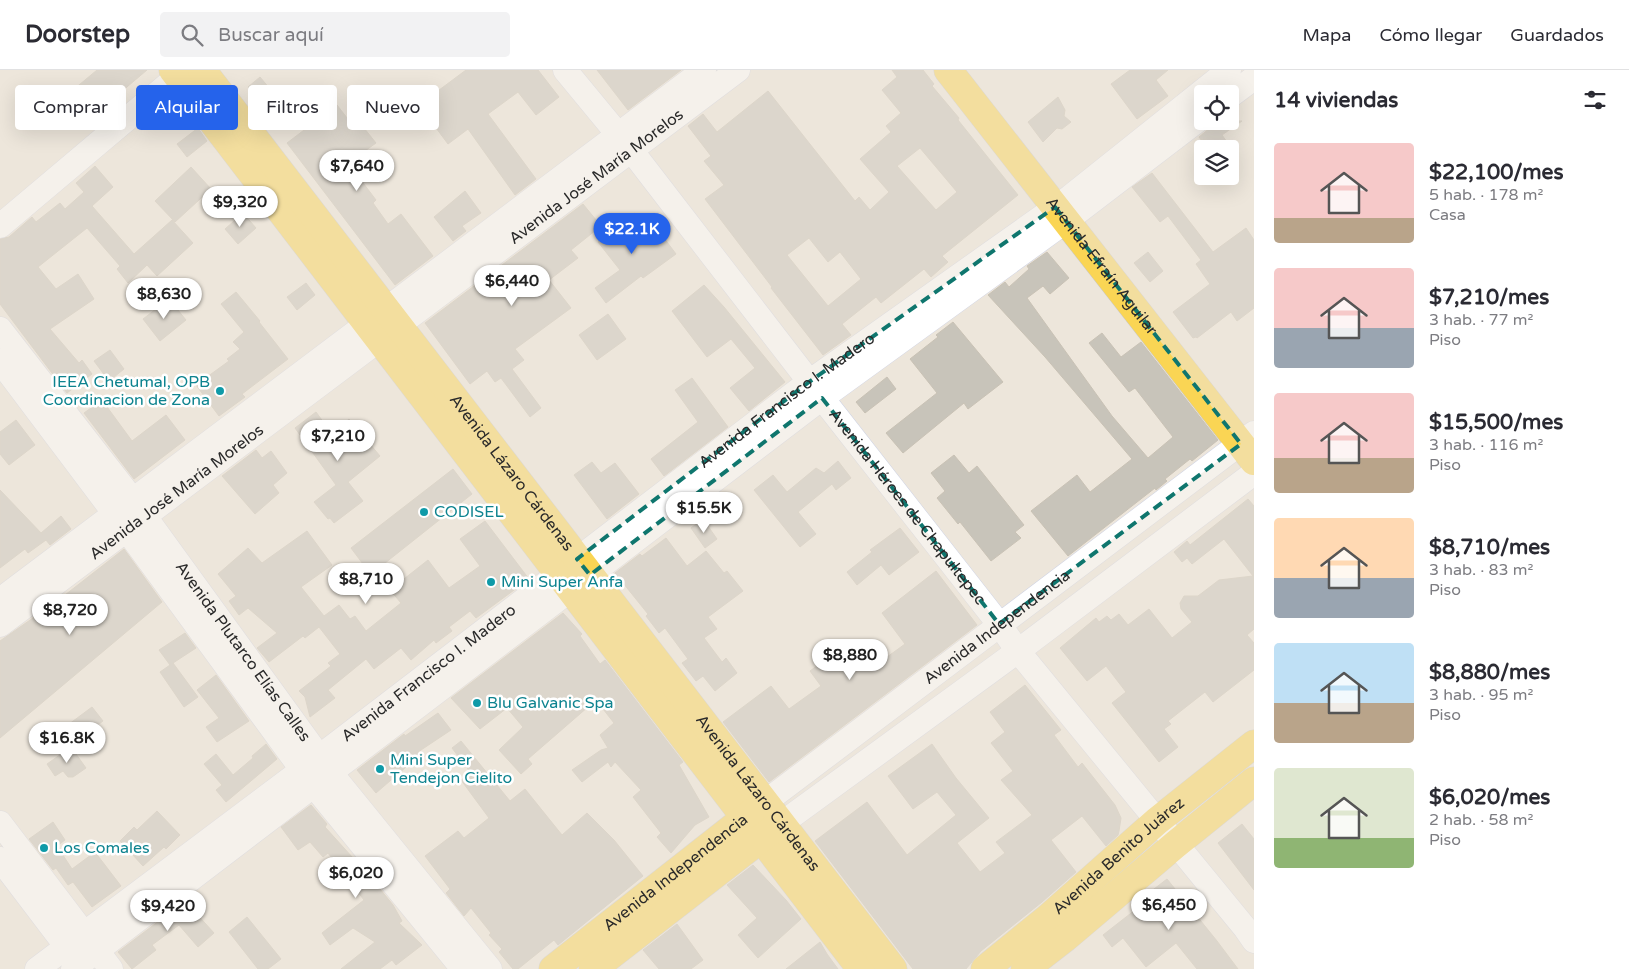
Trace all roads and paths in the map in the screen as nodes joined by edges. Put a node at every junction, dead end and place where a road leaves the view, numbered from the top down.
1 (565, 70) edge
2 (704, 70) edge
3 (738, 70) edge
4 (948, 70) edge
5 (971, 70) edge
6 (1229, 70) edge
7 (184, 72) edge
8 (1254, 78) edge
9 (1239, 89) edge
10 (1194, 122) edge
11 (625, 142) junction
12 (1068, 209) junction
13 (0, 226) edge
14 (382, 325) junction
15 (0, 329) edge
16 (0, 361) edge
17 (816, 390) junction
18 (1251, 443) edge
19 (1254, 473) edge
20 (129, 515) junction
21 (1089, 557) junction
22 (574, 575) junction
23 (1108, 583) junction
24 (0, 600) edge
25 (1000, 624) junction
26 (0, 625) edge
27 (1018, 651) junction
28 (1254, 744) edge
29 (317, 771) junction
30 (1254, 781) edge
31 (762, 821) junction
32 (1157, 821) junction
33 (0, 823) edge
34 (1176, 844) junction
35 (0, 859) edge
36 (1254, 941) edge
37 (1030, 955) edge
38 (85, 957) edge
39 (37, 969) edge
40 (463, 969) edge
41 (490, 969) edge
42 (554, 969) edge
43 (593, 969) edge
44 (861, 969) edge
45 (893, 969) edge
46 (985, 969) edge

1 - 11 street, Avenida Héroes de Chapultepec
2 - 11 street, Avenida José María Morelos
3 - 11 street, Avenida José María Morelos
4 - 12 main road, Avenida Efraín Aguilar
5 - 12 main road, Avenida Efraín Aguilar
6 - 12 street, Avenida Francisco I. Madero
7 - 13 street
7 - 14 main road, Avenida Lázaro Cárdenas
8 - 9 street
10 - 12 street, Avenida Francisco I. Madero
11 - 14 street, Avenida José María Morelos
11 - 17 street, Avenida Héroes de Chapultepec
12 - 17 street, Avenida Francisco I. Madero
12 - 18 main road, Avenida Efraín Aguilar
14 - 20 street, Avenida José María Morelos
14 - 22 main road, Avenida Lázaro Cárdenas
15 - 20 street, Avenida Plutarco Elías Calles
16 - 20 street, Avenida Plutarco Elías Calles
17 - 22 street, Avenida Francisco I. Madero
17 - 25 street, Avenida Héroes de Chapultepec
18 - 21 street, Avenida Independencia
19 - 23 street, Avenida Independencia
20 - 24 street, Avenida José María Morelos
20 - 26 street, Avenida José María Morelos
20 - 29 street, Avenida Plutarco Elías Calles
21 - 23 street
21 - 25 street, Avenida Independencia
22 - 29 street, Avenida Francisco I. Madero
22 - 31 main road, Avenida Lázaro Cárdenas
23 - 27 street, Avenida Independencia
25 - 27 street, Avenida Héroes de Chapultepec
25 - 31 street, Avenida Independencia
27 - 31 street, Avenida Independencia
27 - 32 street, Avenida Héroes de Chapultepec
28 - 32 main road, Avenida Benito Juárez
29 - 38 street, Avenida Francisco I. Madero
29 - 40 street, Avenida Plutarco Elías Calles
29 - 41 street, Avenida Plutarco Elías Calles
30 - 34 main road, Avenida Benito Juárez
31 - 42 main road, Avenida Independencia
31 - 43 main road, Avenida Independencia
31 - 44 main road, Avenida Lázaro Cárdenas
31 - 45 main road, Avenida Lázaro Cárdenas
32 - 34 street, Avenida Héroes de Chapultepec
32 - 37 main road, Avenida Benito Juárez
33 - 38 street
34 - 36 street, Avenida Héroes de Chapultepec
34 - 37 main road, Avenida Benito Juárez
35 - 38 street
37 - 46 main road, Avenida Benito Juárez
38 - 39 street, Avenida Francisco I. Madero

